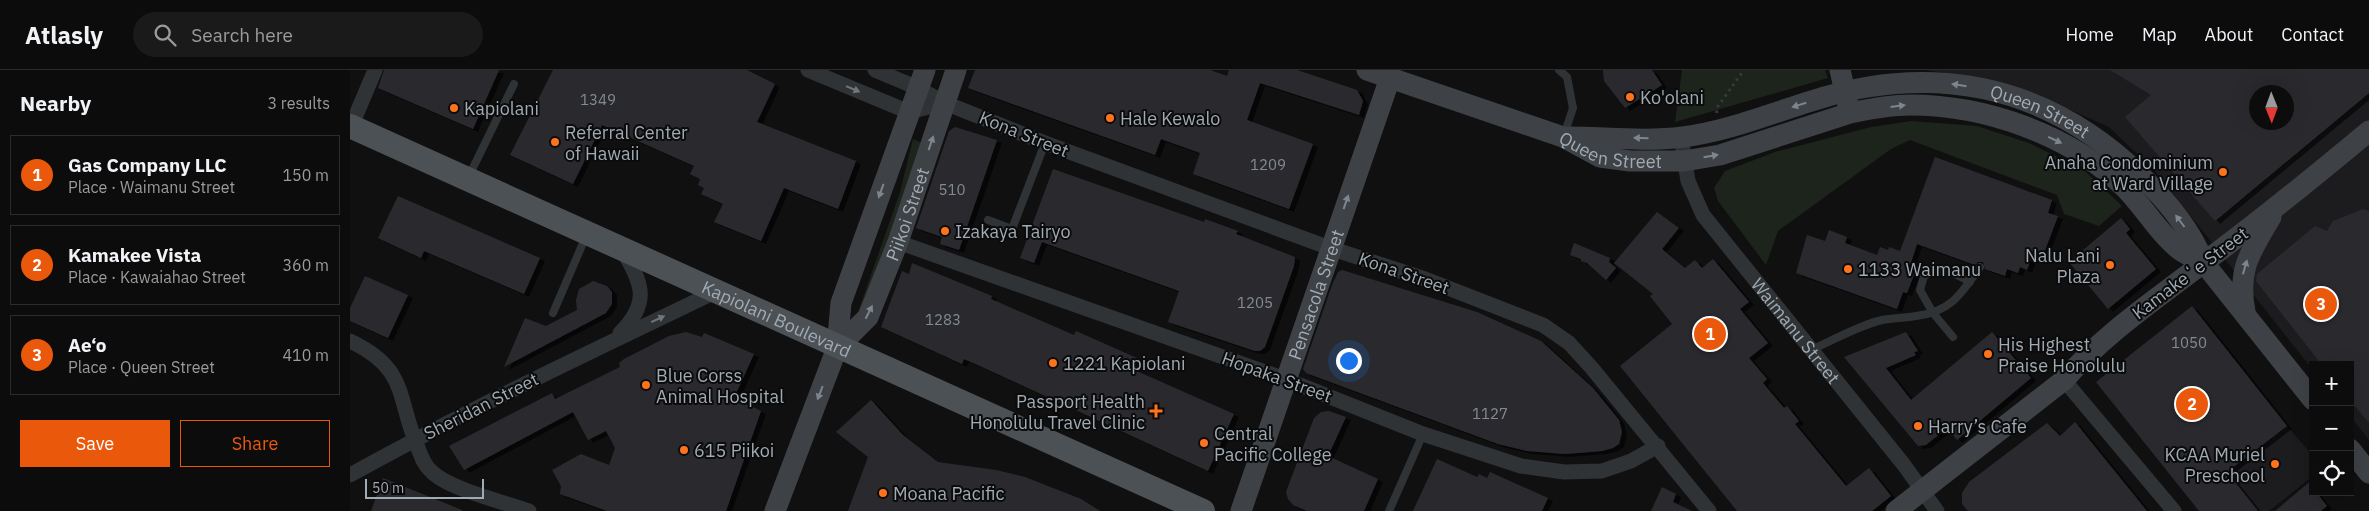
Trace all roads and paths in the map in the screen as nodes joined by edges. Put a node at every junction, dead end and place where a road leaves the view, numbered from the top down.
1 (375, 70) edge
2 (808, 70) edge
3 (875, 70) edge
4 (956, 70) edge
5 (1369, 70) edge
6 (1559, 70) edge
7 (1744, 70) edge
8 (1840, 70) edge
9 (1390, 78) junction
10 (921, 79) edge
11 (514, 84) dead end
12 (1845, 92) junction
13 (945, 103) junction
14 (909, 112) junction
15 (1850, 113) junction
16 (350, 127) edge
17 (1720, 129) junction
18 (2369, 131) edge
19 (1563, 137) junction
20 (1682, 137) junction
21 (1045, 143) junction
22 (1684, 161) junction
23 (467, 180) junction
24 (2275, 210) junction
25 (988, 220) dead end
26 (587, 234) junction
27 (898, 242) junction
28 (1330, 248) junction
29 (623, 251) junction
30 (2204, 263) junction
31 (1980, 267) dead end
32 (1970, 282) junction
33 (715, 292) junction
34 (553, 313) dead end
35 (1932, 313) junction
36 (2246, 314) junction
37 (1953, 337) dead end
38 (613, 340) junction
39 (350, 341) edge
40 (837, 348) junction
41 (1811, 350) junction
42 (1286, 379) junction
43 (2064, 380) junction
44 (2309, 395) edge
45 (1424, 434) junction
46 (414, 440) junction
47 (1658, 446) junction
48 (2352, 451) edge
49 (2369, 472) edge
50 (350, 475) edge
51 (1923, 490) junction
52 (529, 511) edge
53 (775, 511) edge
54 (1203, 511) edge
55 (1241, 511) edge
56 (1389, 511) edge
57 (1709, 511) edge
58 (1896, 511) edge
59 (1937, 511) edge
60 (2174, 511) edge

1 - 16 street
2 -> 14 street
3 - 10 street, Kona Street
4 - 13 street, Piikoi Street
5 - 9 street
6 - 19 lane
7 - 17 path
8 - 12 street
9 - 19 street
28 -> 9 street, Pensacola Street
10 - 13 street, Kona Street
10 - 14 street, Piikoi Street
11 - 23 lane
12 - 15 street
12 -> 17 street, Queen Street
30 -> 12 street, Queen Street
13 - 14 street
13 - 21 street, Kona Street
27 -> 13 street, Piikoi Street
14 -> 40 street, Piikoi Street
22 -> 15 street, Queen Street
15 -> 30 street, Queen Street
16 - 23 main road, Kapiolani Boulevard
17 - 20 street, Queen Street
18 - 24 street, Kamakeʻe Street
20 -> 19 street, Queen Street
19 - 22 street, Queen Street
20 - 22 street, Waimanu Street
21 - 25 lane
21 - 28 street, Kona Street
22 - 41 street, Waimanu Street
23 - 26 main road, Kapiolani Boulevard
24 - 30 street, Kamakeʻe Street
36 -> 24 street
26 - 29 main road, Kapiolani Boulevard
26 - 34 lane
40 -> 27 street, Piikoi Street
27 - 42 street, Hopaka Street
28 - 42 street, Pensacola Street
28 - 47 street, Kona Street
29 - 33 main road, Kapiolani Boulevard
29 - 38 street, Sheridan Street
30 - 36 street, Queen Street
30 - 43 street, Kamakeʻe Street
31 - 32 lane
32 - 35 lane
32 - 35 lane
38 -> 33 street, Sheridan Street
33 - 40 main road, Kapiolani Boulevard
35 - 37 lane
35 - 41 lane
36 - 44 street, Queen Street
38 - 46 street, Sheridan Street
39 - 46 street
40 -> 53 street, Piikoi Street
40 - 54 main road, Kapiolani Boulevard
41 - 51 street, Waimanu Street
42 - 45 street, Hopaka Street
42 - 55 street, Pensacola Street
43 - 51 street, Kamakeʻe Street
43 - 60 street
45 - 47 street, Hopaka Street
45 - 56 lane
46 - 50 street, Sheridan Street
46 - 52 street
47 - 57 street, Kona Street
48 - 49 street
51 - 58 street, Kamakeʻe Street
51 - 59 street, Waimanu Street

